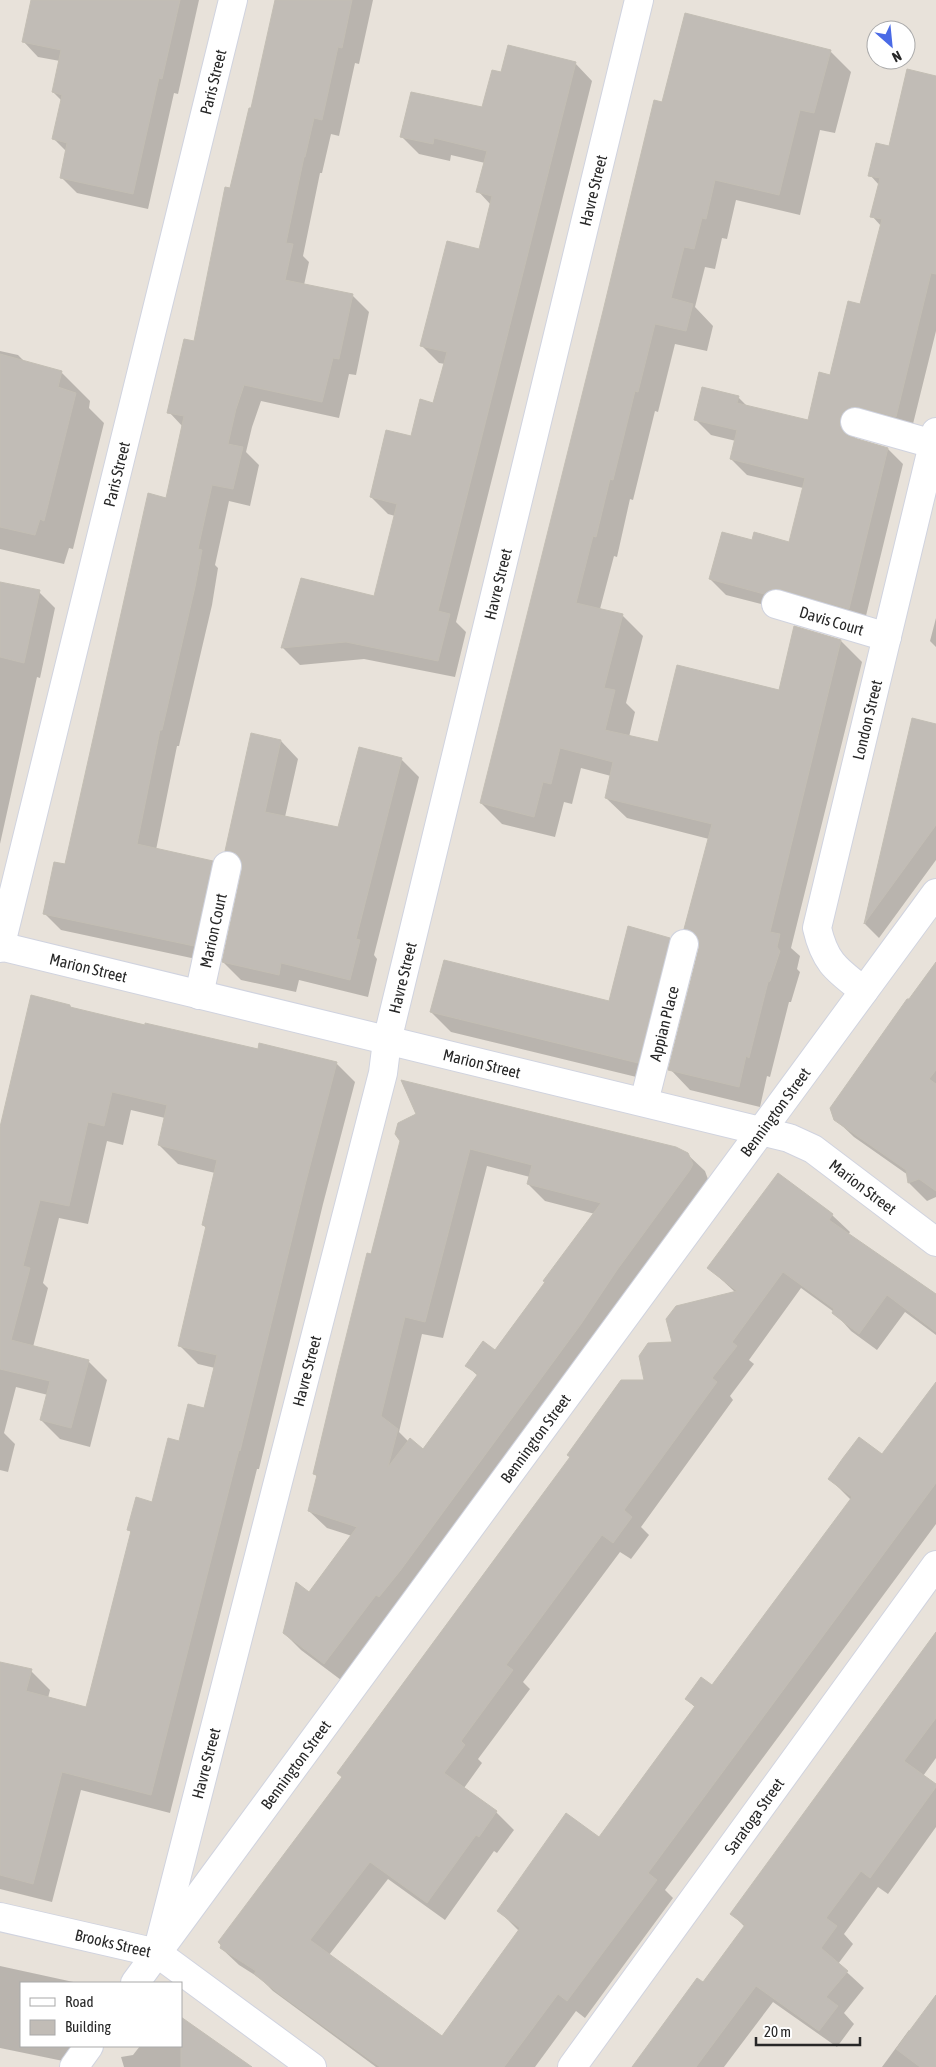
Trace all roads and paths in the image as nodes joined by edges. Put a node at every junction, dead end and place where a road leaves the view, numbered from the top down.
1 (233, 0) edge
2 (639, 0) edge
3 (854, 422) dead end
4 (935, 438) edge
5 (776, 604) dead end
6 (887, 637) junction
7 (228, 866) dead end
8 (936, 893) edge
9 (684, 944) dead end
10 (0, 947) edge
11 (864, 991) junction
12 (200, 995) junction
13 (387, 1041) junction
14 (644, 1102) junction
15 (761, 1132) junction
16 (936, 1242) edge
17 (936, 1565) edge
18 (0, 1917) edge
19 (157, 1953) junction
20 (136, 1982) edge
21 (88, 2047) edge
22 (74, 2067) edge
23 (312, 2067) edge
24 (572, 2067) edge

1 - 10 street, Paris Street
2 - 13 street, Havre Street
3 - 4 street
4 - 6 street, London Street
5 - 6 street, Davis Court
6 - 11 street, London Street
7 - 12 street, Marion Court
8 - 11 street, Bennington Street
9 - 14 street, Appian Place
10 - 12 street, Marion Street
11 - 15 street, Bennington Street
12 - 13 street, Marion Street
13 - 14 street, Marion Street
13 - 19 street, Havre Street
14 - 15 street, Marion Street
15 - 16 street, Marion Street
15 - 19 street, Bennington Street
17 - 24 street, Saratoga Street
18 - 19 street, Brooks Street
19 - 20 street, Bennington Street
19 - 23 street, Brooks Street
21 - 22 street

